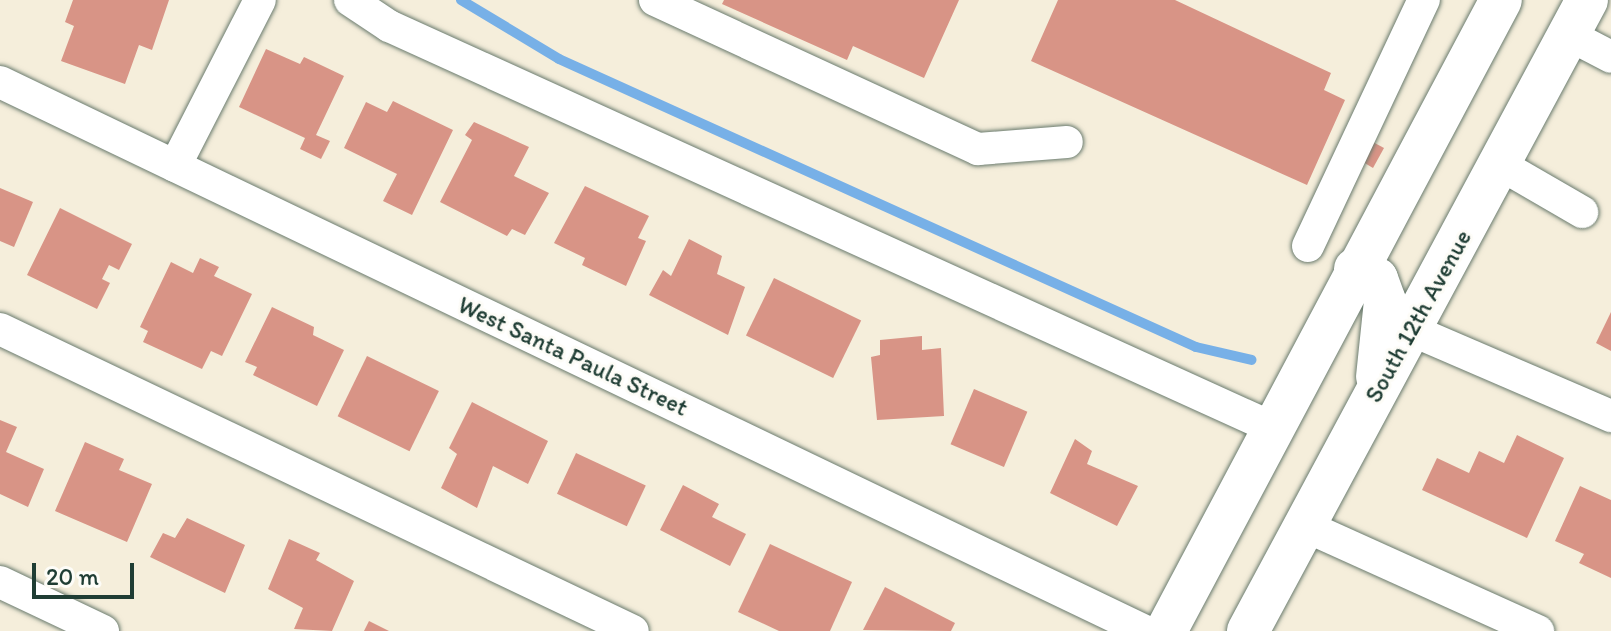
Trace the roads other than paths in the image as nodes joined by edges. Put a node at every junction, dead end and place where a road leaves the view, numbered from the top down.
1 (260, 0) edge
2 (350, 0) edge
3 (655, 0) edge
4 (1424, 0) edge
5 (1501, 0) edge
6 (1578, 18) edge
7 (1611, 57) edge
8 (0, 82) edge
9 (1067, 142) dead end
10 (1501, 165) junction
11 (175, 166) junction
12 (1582, 212) dead end
13 (1330, 256) junction
14 (0, 329) edge
15 (1411, 330) junction
16 (1375, 394) junction
17 (1611, 416) edge
18 (1271, 427) junction
19 (1305, 526) junction
20 (0, 582) edge
21 (103, 631) edge
22 (633, 631) edge
23 (1145, 631) edge
24 (1166, 631) edge
25 (1248, 631) edge
26 (1538, 631) edge

1 - 11 street
2 - 18 street
3 - 9 street
4 - 13 street
5 - 13 main road
6 - 7 street
6 - 10 main road, South 12th Avenue
8 - 11 street, West Santa Paula Street
10 - 12 street
10 - 15 main road, South 12th Avenue
11 - 23 street, West Santa Paula Street
13 - 16 main road
13 - 18 main road
14 - 22 street
15 - 16 main road, South 12th Avenue
15 - 17 street
16 - 19 main road, South 12th Avenue
18 - 24 main road
19 - 25 main road, South 12th Avenue
19 - 26 street
20 - 21 street

